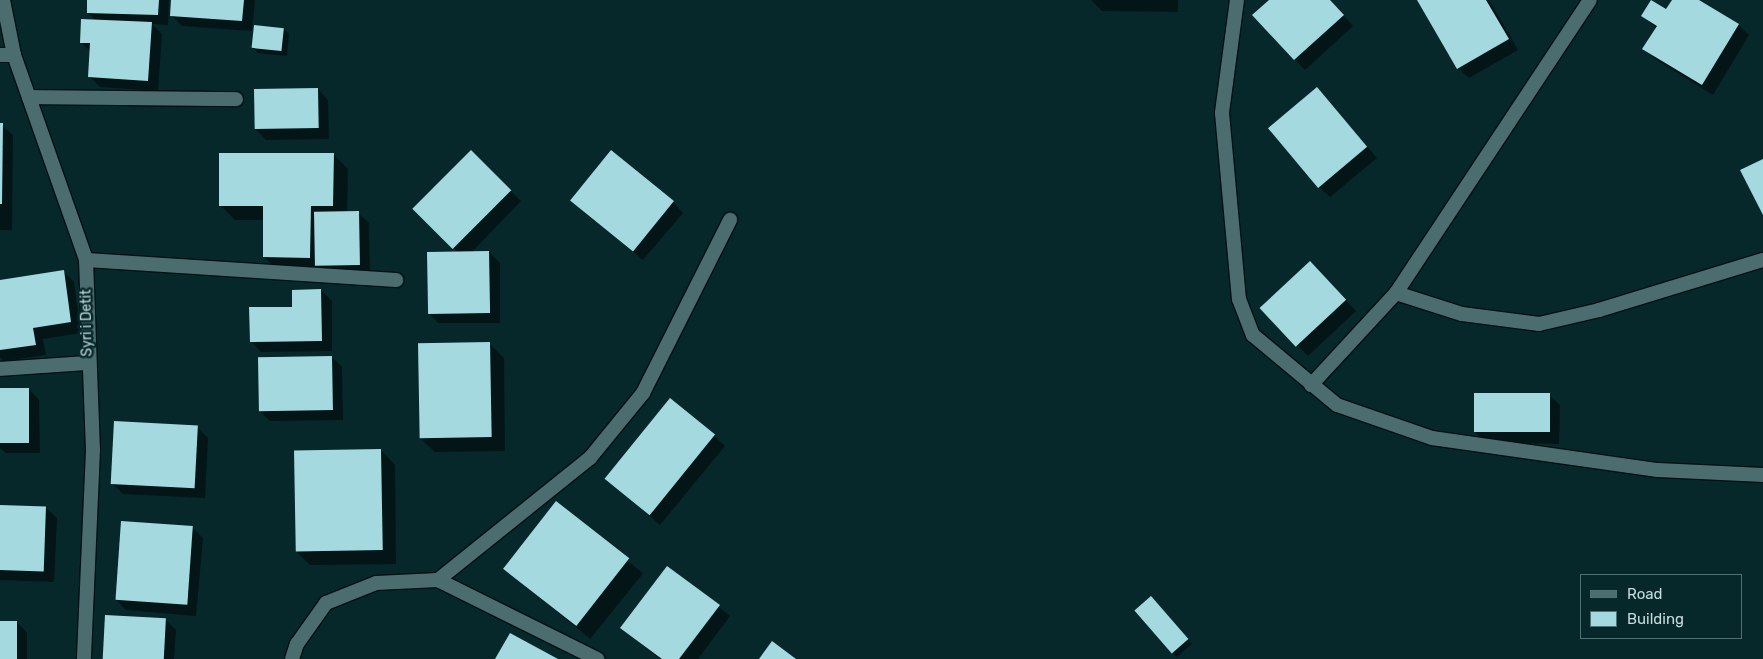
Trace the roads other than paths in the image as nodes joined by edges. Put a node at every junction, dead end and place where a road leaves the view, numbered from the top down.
1 (3, 0) edge
2 (1237, 0) edge
3 (1590, 0) edge
4 (7, 55) edge
5 (29, 97) junction
6 (236, 99) dead end
7 (730, 220) dead end
8 (86, 260) junction
9 (1763, 260) edge
10 (396, 280) dead end
11 (1396, 293) junction
12 (87, 363) junction
13 (0, 369) edge
14 (1311, 385) junction
15 (1763, 475) edge
16 (438, 580) junction
17 (84, 659) edge
18 (292, 659) edge
19 (597, 659) edge

1 - 4 street, Syri i Detit
2 - 14 street
3 - 11 street
4 - 5 street, Syri i Detit
5 - 6 street
5 - 8 street, Syri i Detit
7 - 16 street
8 - 10 street
8 - 12 street, Syri i Detit
9 - 11 street
11 - 14 street
12 - 13 street
12 - 17 street, Syri i Detit
14 - 15 street
16 - 18 street
16 - 19 street

